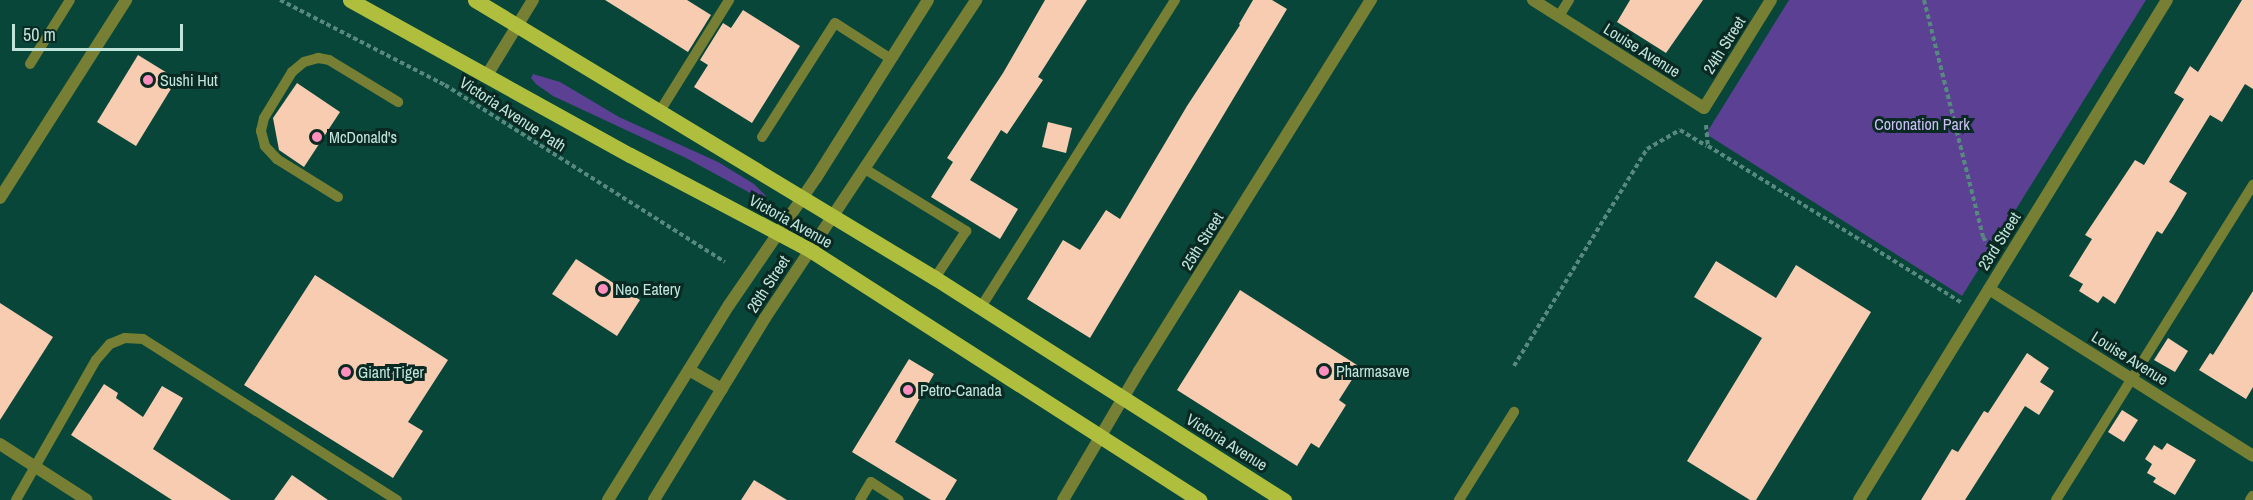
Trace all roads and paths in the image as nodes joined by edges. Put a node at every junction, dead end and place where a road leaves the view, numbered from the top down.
1 (70, 0) edge
2 (126, 0) edge
3 (280, 0) edge
4 (350, 0) edge
5 (476, 0) edge
6 (533, 0) edge
7 (729, 0) edge
8 (928, 0) edge
9 (976, 0) edge
10 (1175, 0) edge
11 (1371, 0) edge
12 (1533, 0) edge
13 (1569, 0) edge
14 (1771, 0) edge
15 (1924, 0) edge
16 (2168, 0) edge
17 (1559, 16) junction
18 (517, 26) junction
19 (891, 59) junction
20 (30, 64) dead end
21 (487, 75) junction
22 (398, 102) dead end
23 (1704, 108) junction
24 (660, 111) junction
25 (762, 137) dead end
26 (1708, 146) junction
27 (865, 169) junction
28 (2253, 185) edge
29 (338, 197) dead end
30 (0, 198) edge
31 (803, 198) junction
32 (832, 216) junction
33 (778, 234) junction
34 (810, 250) junction
35 (725, 262) dead end
36 (2003, 266) junction
37 (935, 278) junction
38 (1989, 289) junction
39 (981, 307) junction
40 (1975, 311) junction
41 (1514, 366) dead end
42 (689, 370) junction
43 (2132, 379) junction
44 (722, 388) junction
45 (1123, 399) junction
46 (1514, 412) dead end
47 (1101, 437) junction
48 (0, 444) edge
49 (2253, 456) edge
50 (36, 467) junction
51 (16, 500) edge
52 (87, 500) edge
53 (397, 500) edge
54 (608, 500) edge
55 (654, 500) edge
56 (860, 500) edge
57 (899, 500) edge
58 (1063, 500) edge
59 (1200, 500) edge
60 (1284, 500) edge
61 (1458, 500) edge
62 (1859, 500) edge
63 (2056, 500) edge

1 - 20 lane
2 - 30 street
3 - 35 path, Victoria Avenue Path
4 - 21 main road, Victoria Avenue
5 - 18 main road, Victoria Avenue
6 - 18 street
7 - 24 lane
8 - 19 street, 26th Street
9 - 27 street, 26th Street
10 - 39 lane
11 - 45 street, 25th Street
12 - 17 street, Louise Avenue
13 - 17 lane
14 - 23 street, 24th Street
15 - 36 path
16 - 36 street, 23rd Street
17 - 23 street, Louise Avenue
18 - 21 street
18 - 24 main road, Victoria Avenue
19 - 25 lane
19 - 31 street, 26th Street
21 - 33 main road, Victoria Avenue
22 - 29 lane
23 - 26 path
24 - 31 main road, Victoria Avenue
26 - 40 path
26 - 41 path
27 - 32 street, 26th Street
27 - 37 lane
28 - 43 lane
31 - 32 main road, Victoria Avenue
31 - 33 street, 26th Street
32 - 34 street, 26th Street
32 - 37 main road, Victoria Avenue
33 - 34 main road, Victoria Avenue
33 - 42 street, 26th Street
34 - 44 street, 26th Street
34 - 47 main road, Victoria Avenue
36 - 38 street, 23rd Street
37 - 39 main road, Victoria Avenue
38 - 40 street, 23rd Street
38 - 43 street, Louise Avenue
39 - 45 main road, Victoria Avenue
40 - 62 street, 23rd Street
42 - 44 street
42 - 54 street, 26th Street
43 - 49 street, Louise Avenue
43 - 63 lane
44 - 55 street, 26th Street
45 - 47 street, 25th Street
45 - 60 main road, Victoria Avenue
46 - 61 lane
47 - 58 street, 25th Street
47 - 59 main road, Victoria Avenue
48 - 50 street
50 - 51 lane
50 - 52 street
50 - 53 lane
56 - 57 lane

